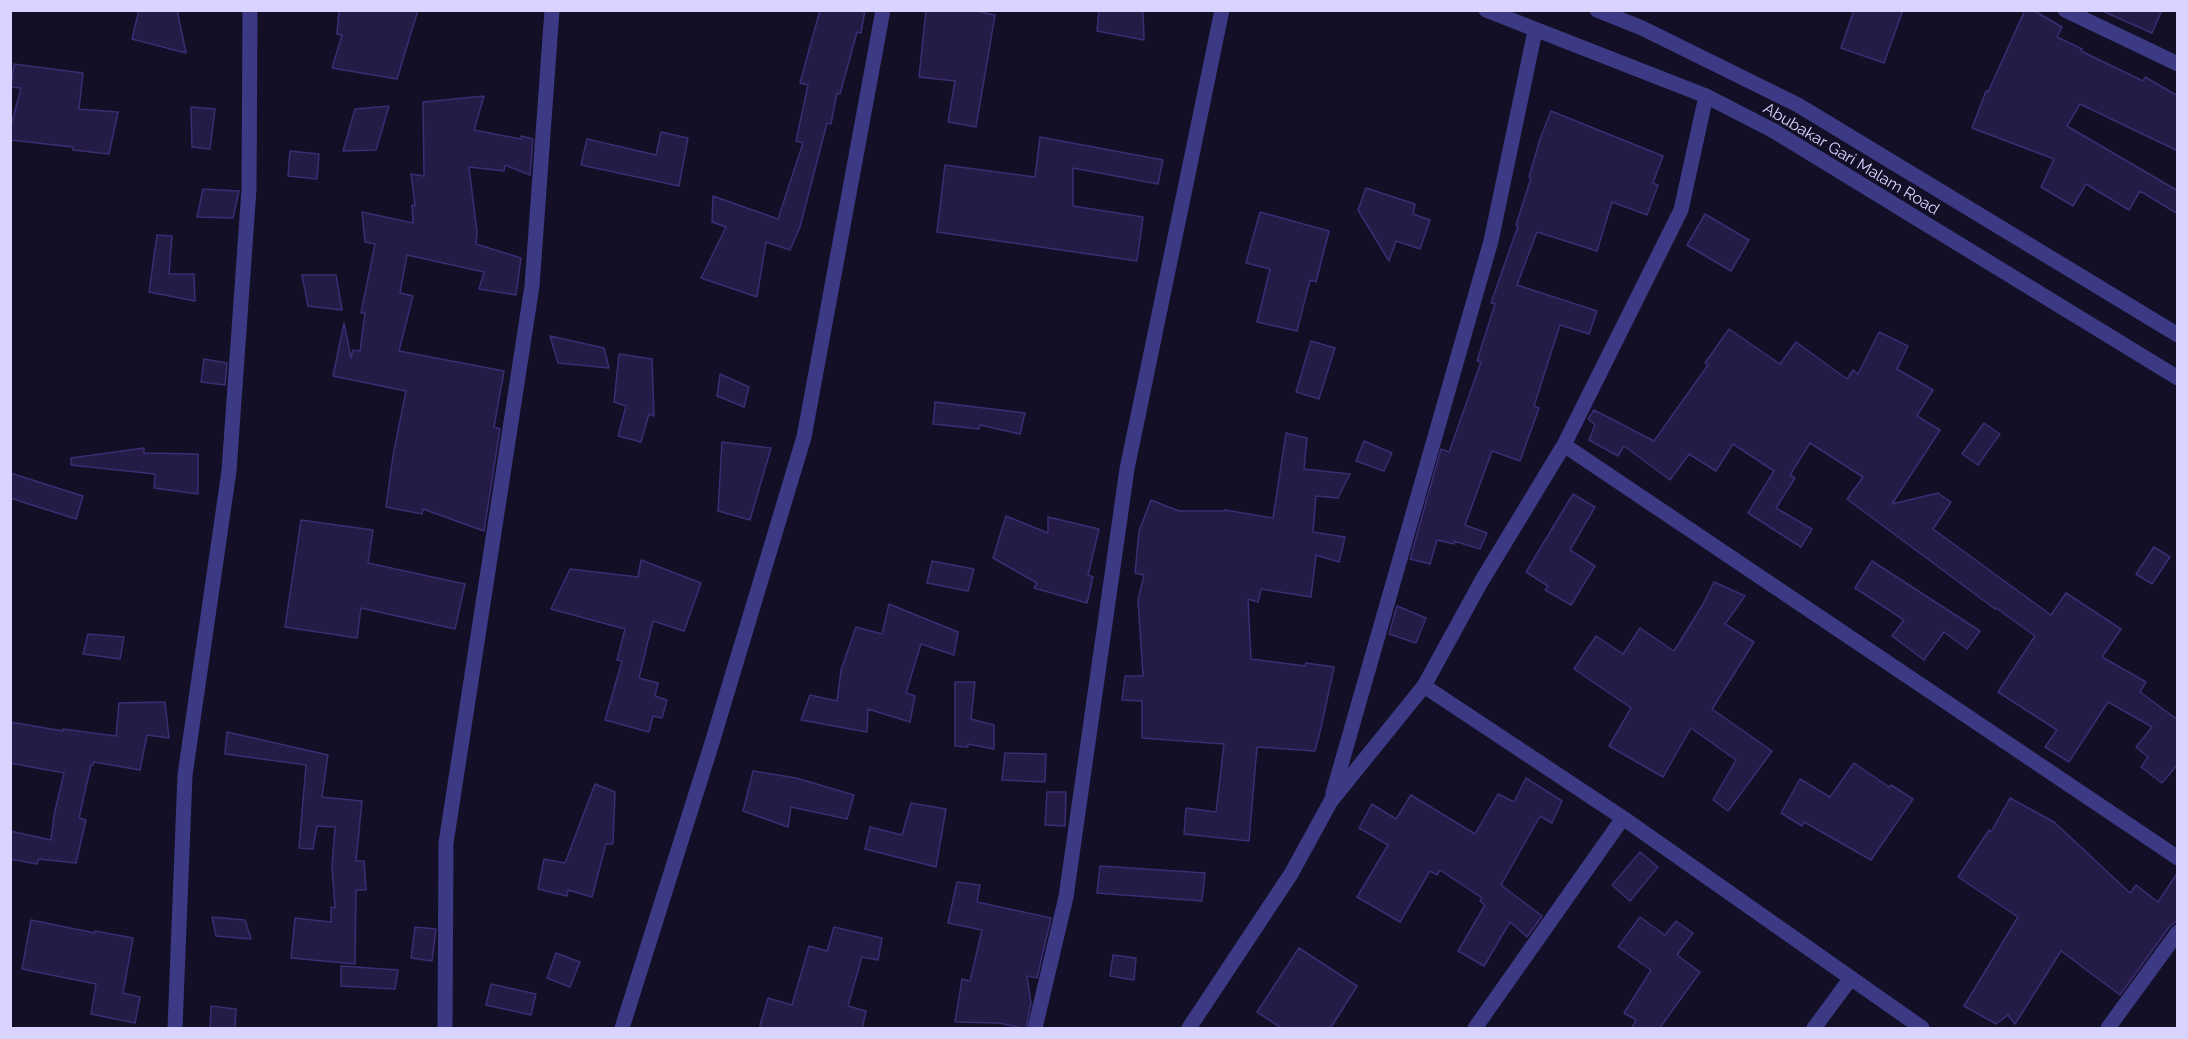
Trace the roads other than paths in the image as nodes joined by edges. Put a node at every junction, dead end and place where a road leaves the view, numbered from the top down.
1 (250, 10) edge
2 (552, 10) edge
3 (883, 10) edge
4 (1222, 10) edge
5 (1486, 10) edge
6 (1597, 10) edge
7 (2065, 10) edge
8 (1535, 31) junction
9 (2178, 64) edge
10 (1706, 96) junction
11 (2178, 335) edge
12 (2178, 378) edge
13 (1564, 445) junction
14 (1424, 686) junction
15 (1331, 801) junction
16 (1623, 818) junction
17 (2178, 858) edge
18 (2178, 932) edge
19 (1851, 978) junction
20 (175, 1029) edge
21 (445, 1029) edge
22 (622, 1029) edge
23 (1035, 1029) edge
24 (1189, 1029) edge
25 (1475, 1029) edge
26 (1814, 1029) edge
27 (1922, 1029) edge
28 (2108, 1029) edge

1 - 20 street
2 - 21 street
3 - 22 street
4 - 23 street
5 - 8 street, Abubakar Gari Malam Road
6 - 11 street
7 - 9 street
8 - 10 street, Abubakar Gari Malam Road
8 - 15 street
10 - 12 street, Abubakar Gari Malam Road
10 - 13 street
13 - 14 street
13 - 17 street
14 - 15 street
14 - 16 street
15 - 24 street
16 - 19 street
16 - 25 street
18 - 28 street
19 - 26 street
19 - 27 street

